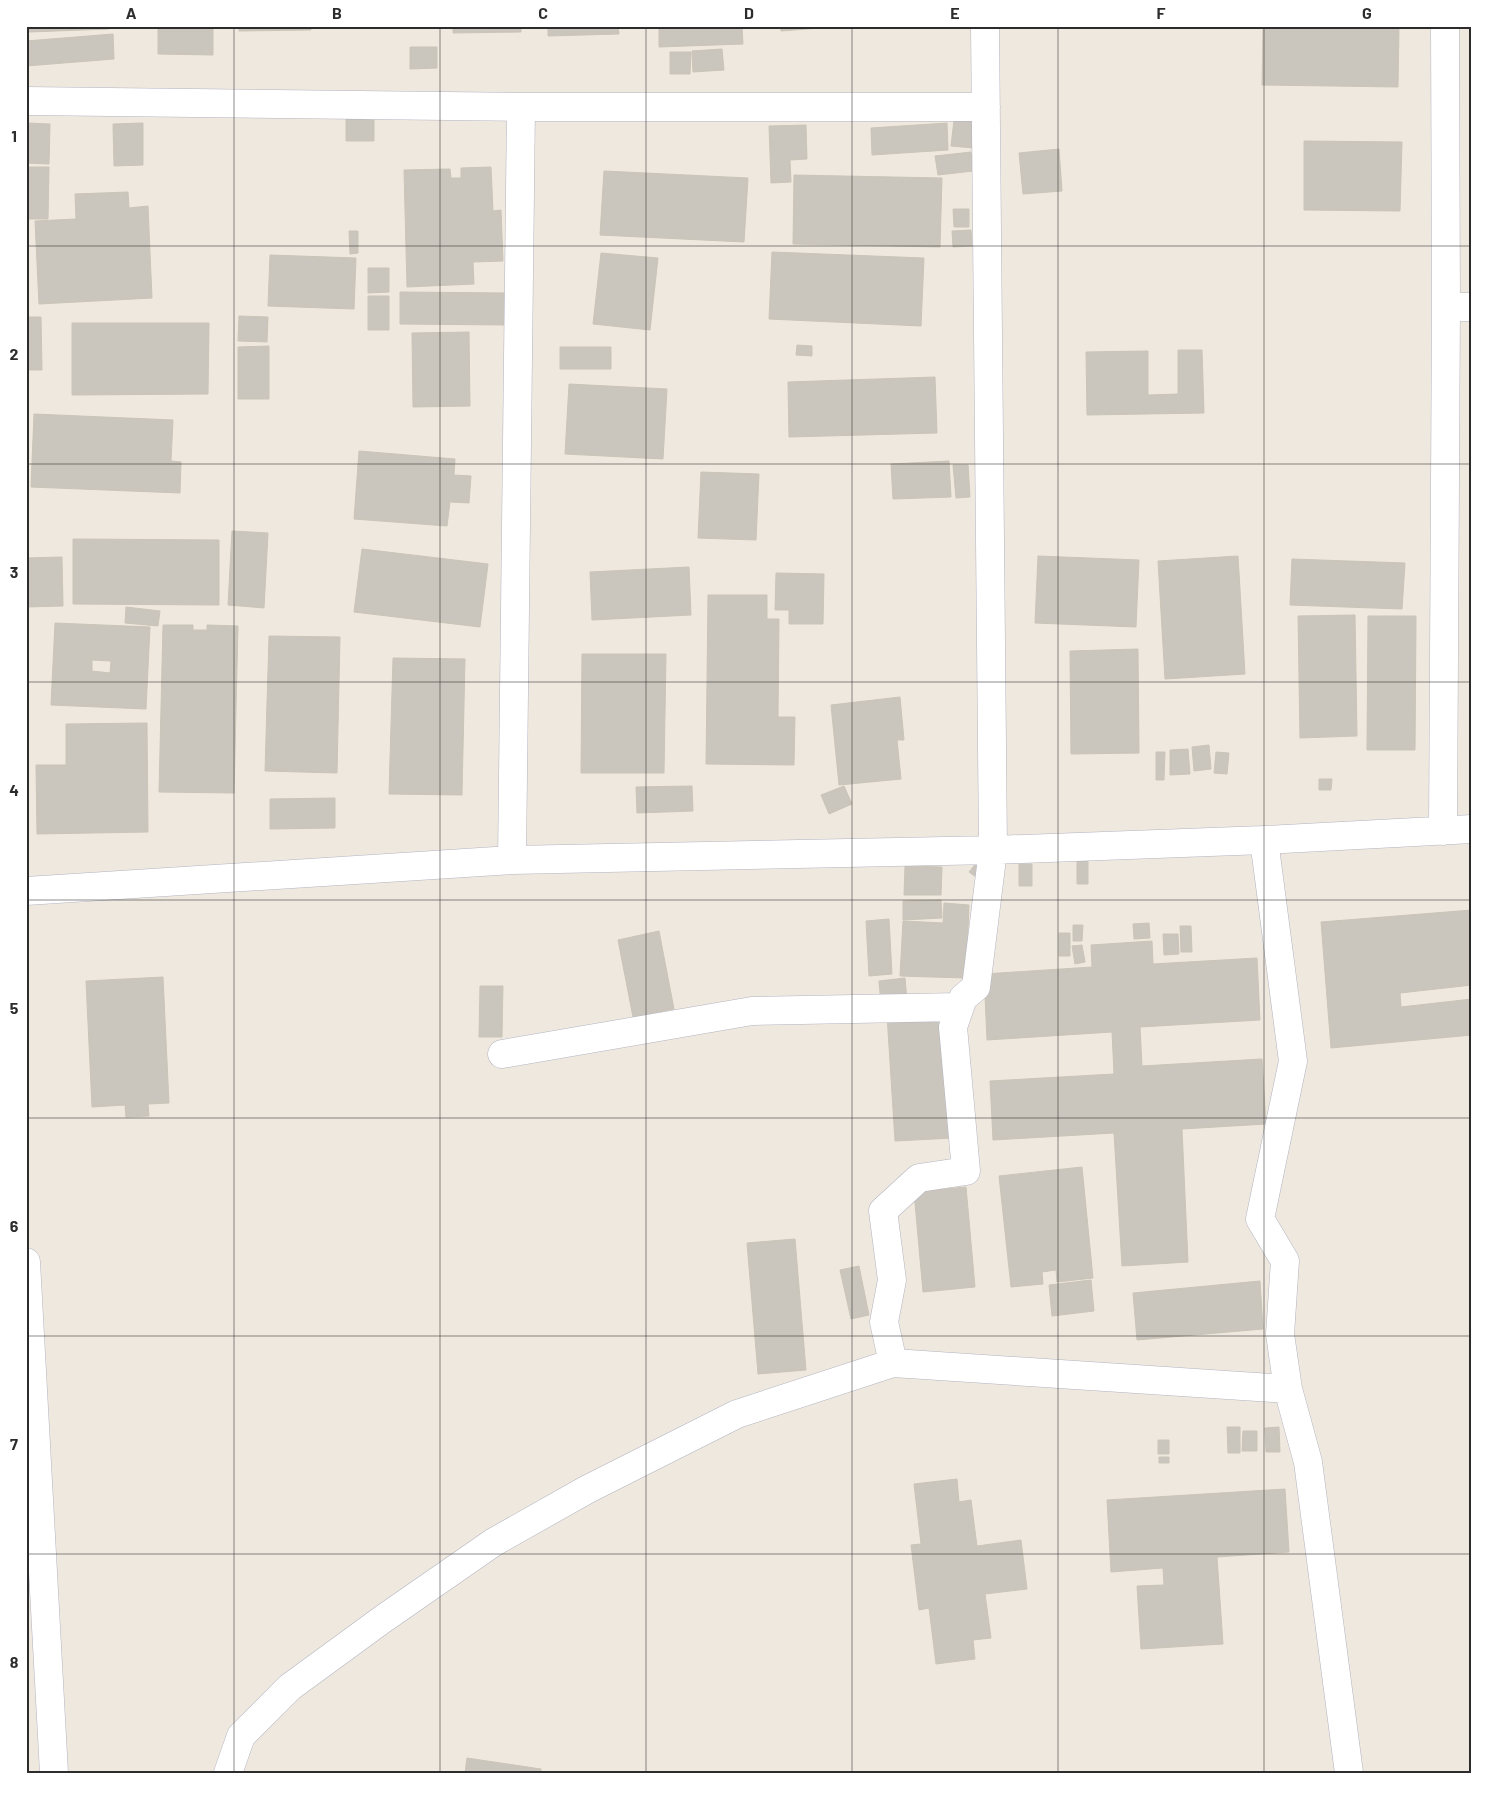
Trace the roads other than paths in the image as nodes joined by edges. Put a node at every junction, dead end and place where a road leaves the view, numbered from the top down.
1 (985, 26) edge
2 (1445, 26) edge
3 (26, 101) edge
4 (521, 107) junction
5 (986, 107) junction
6 (1459, 307) edge
7 (1472, 829) edge
8 (1443, 831) junction
9 (1264, 840) junction
10 (993, 850) junction
11 (512, 860) junction
12 (26, 891) edge
13 (960, 1007) junction
14 (502, 1054) dead end
15 (26, 1262) edge
16 (893, 1363) junction
17 (1288, 1389) junction
18 (30, 1396) edge
19 (54, 1773) edge
20 (228, 1773) edge
21 (1349, 1773) edge

1 - 5 street
2 - 6 street
3 - 4 street
4 - 5 street
4 - 11 street
5 - 10 street
6 - 8 street
7 - 8 street
8 - 9 street
9 - 10 street
9 - 17 street
10 - 11 street
10 - 13 street
11 - 12 street
13 - 14 street
13 - 16 street
15 - 18 street
16 - 17 street
16 - 20 street
17 - 21 street
18 - 19 street

